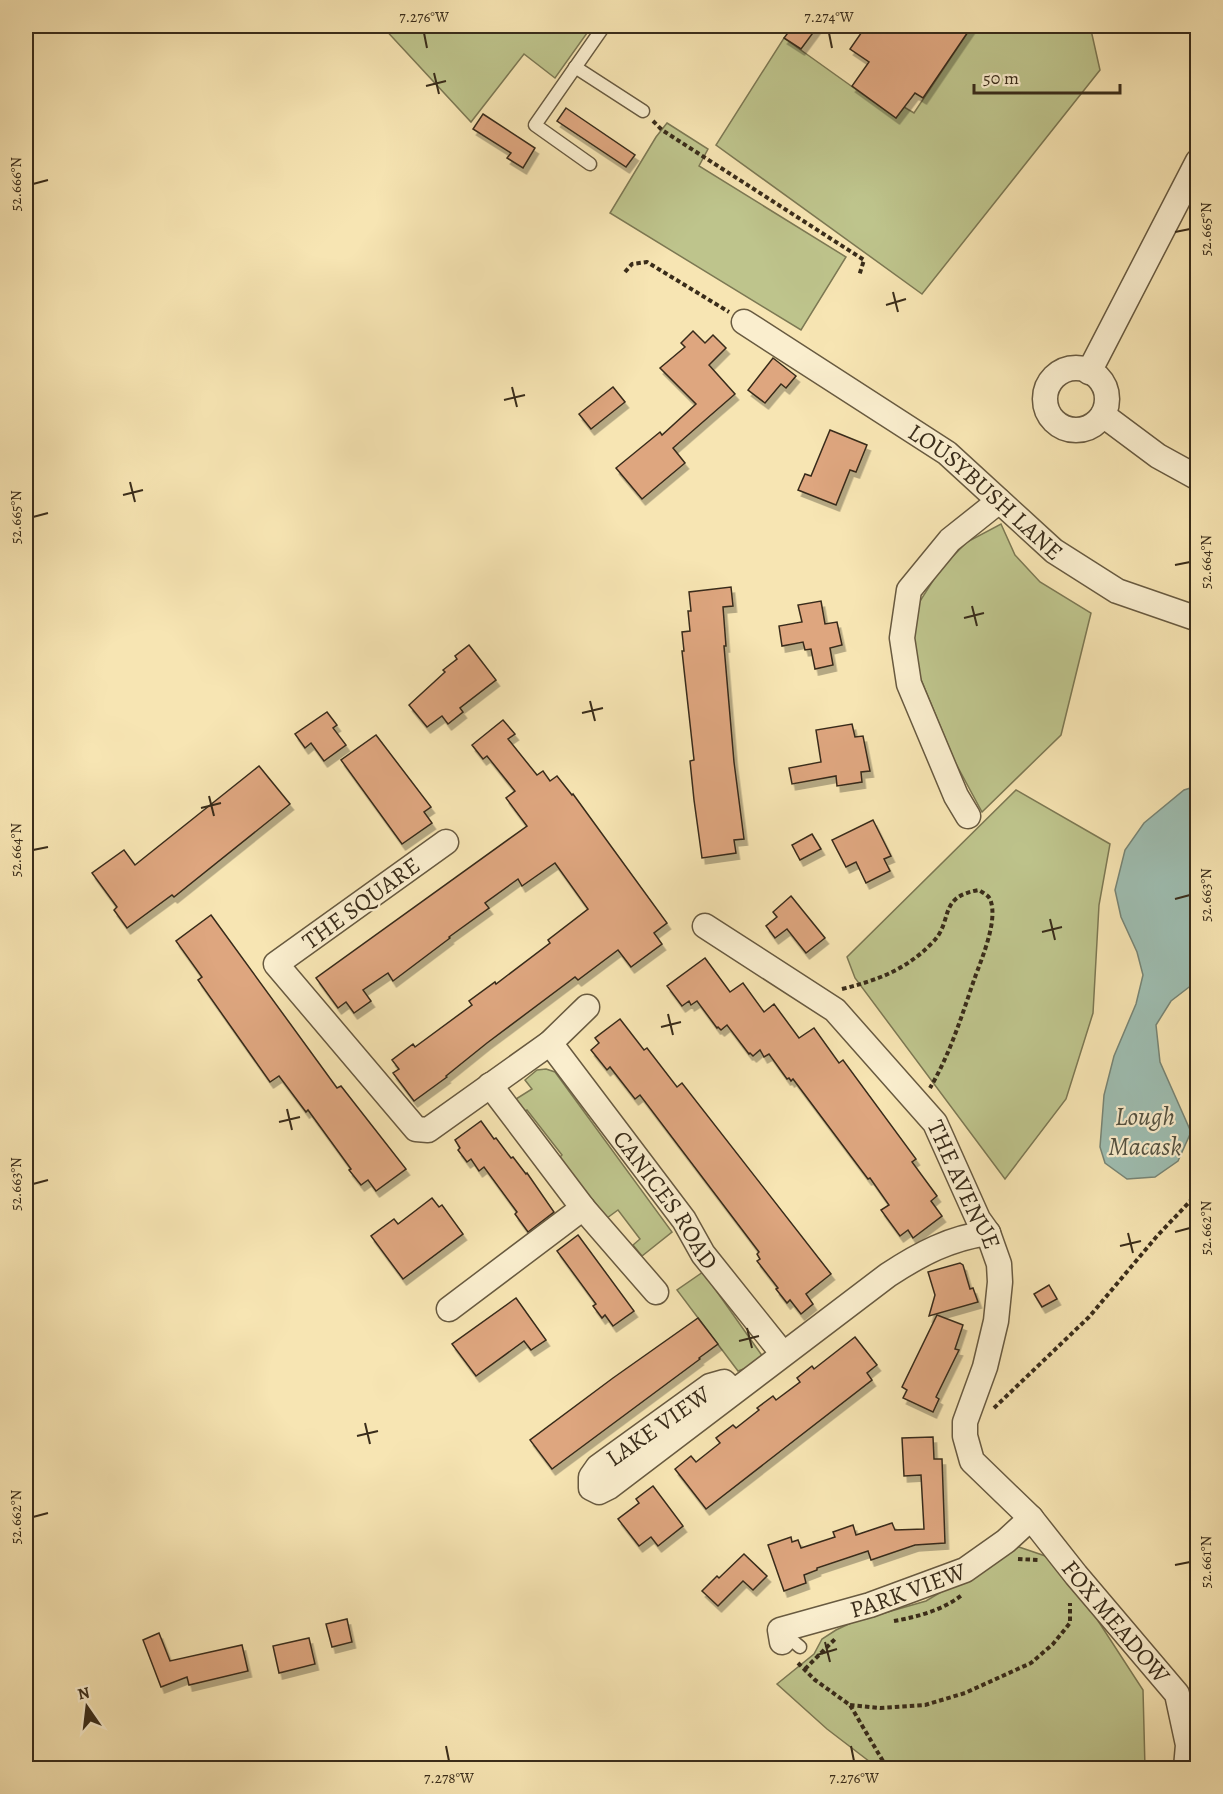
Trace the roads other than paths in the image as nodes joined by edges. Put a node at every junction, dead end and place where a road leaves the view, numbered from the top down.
1 (604, 26) edge
2 (575, 67) junction
3 (643, 111) road end
4 (1197, 161) edge
5 (590, 164) dead end
6 (744, 322) road end
7 (1089, 372) junction
8 (1103, 415) junction
9 (1197, 478) edge
10 (999, 501) junction
11 (1197, 619) edge
12 (968, 816) dead end
13 (446, 842) dead end
14 (705, 926) dead end
15 (587, 1007) dead end
16 (550, 1043) junction
17 (490, 1085) junction
18 (583, 1208) junction
19 (988, 1233) junction
20 (656, 1292) dead end
21 (449, 1310) dead end
22 (783, 1354) junction
23 (733, 1390) junction
24 (1031, 1518) junction
25 (787, 1640) road end
26 (1186, 1768) edge

1 - 2 lane
2 - 3 lane
2 - 5 lane
4 - 7 street
6 - 10 street, LOUSYBUSH LANE
7 - 8 street
7 - 8 street
8 - 9 street
10 - 11 street, LOUSYBUSH LANE
10 - 12 street
13 - 17 street, THE SQUARE
14 - 19 street, THE AVENUE
15 - 16 street
16 - 17 street
16 - 22 street, CANICES ROAD
17 - 18 street
18 - 20 street
18 - 21 street
19 - 22 street, LAKE VIEW
19 - 24 street, THE AVENUE
22 - 23 street, LAKE VIEW
23 - 23 street, LAKE VIEW
24 - 25 street, PARK VIEW
24 - 26 street, FOX MEADOW

